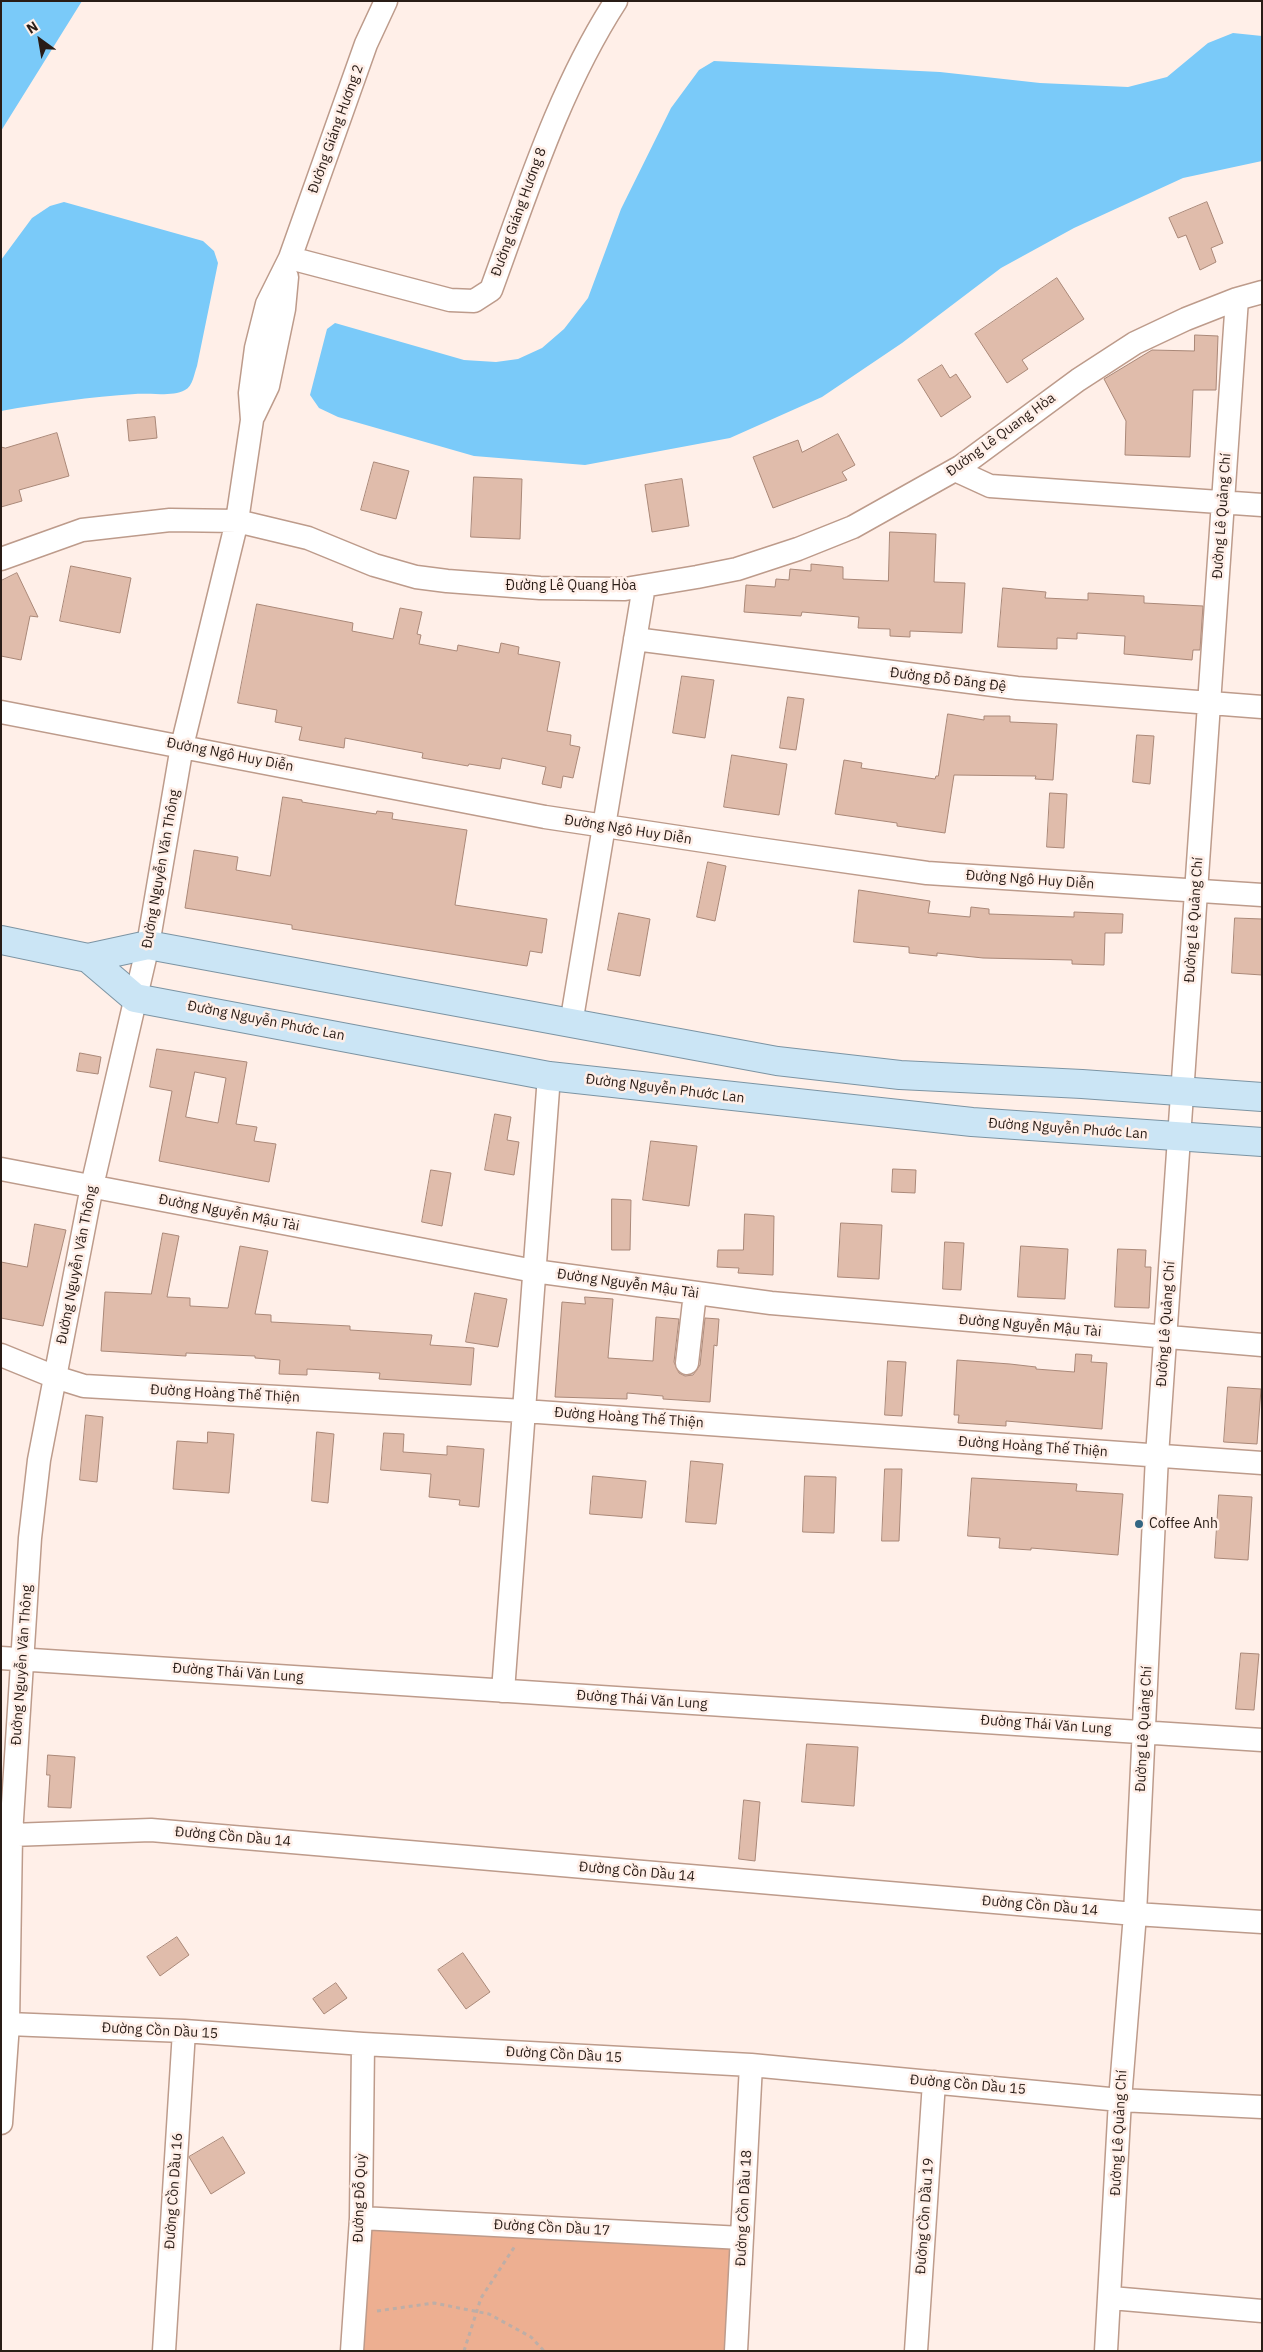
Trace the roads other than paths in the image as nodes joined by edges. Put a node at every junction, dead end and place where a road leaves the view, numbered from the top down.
1 (386, 1) edge
2 (616, 1) edge
3 (290, 258) junction
4 (1262, 292) edge
5 (1237, 298) junction
6 (265, 349) joint
7 (955, 470) junction
8 (1223, 502) junction
9 (1262, 505) edge
10 (237, 521) junction
11 (1, 559) edge
12 (644, 586) junction
13 (635, 640) junction
14 (1209, 703) junction
15 (1262, 707) edge
16 (1, 712) edge
17 (182, 746) junction
18 (605, 826) junction
19 (1196, 891) junction
20 (1262, 895) edge
21 (1, 940) edge
22 (148, 945) junction
23 (88, 958) junction
24 (135, 998) junction
25 (572, 1024) junction
26 (549, 1076) junction
27 (1182, 1091) junction
28 (1262, 1097) edge
29 (1179, 1136) junction
30 (1262, 1142) edge
31 (1, 1169) edge
32 (92, 1186) junction
33 (534, 1271) junction
34 (696, 1293) junction
35 (1165, 1338) junction
36 (1262, 1345) edge
37 (1, 1355) edge
38 (687, 1363) dead end
39 (55, 1377) junction
40 (524, 1411) junction
41 (1157, 1456) junction
42 (1262, 1463) edge
43 (12, 1658) edge
44 (503, 1691) junction
45 (1144, 1731) junction
46 (1262, 1740) edge
47 (11, 1835) junction
48 (1135, 1914) junction
49 (1262, 1922) edge
50 (8, 2024) junction
51 (184, 2031) junction
52 (363, 2044) junction
53 (752, 2066) junction
54 (934, 2082) junction
55 (1120, 2100) junction
56 (1262, 2107) edge
57 (1, 2123) edge
58 (361, 2218) junction
59 (742, 2238) junction
60 (1111, 2298) junction
61 (1262, 2311) edge
62 (164, 2351) edge
63 (352, 2351) edge
64 (736, 2351) edge
65 (916, 2351) edge
66 (1106, 2351) edge

1 - 3 street, Đường Giáng Hương 2
2 - 3 street, Đường Giáng Hương 8
3 - 6 street, Đường Giáng Hương 2
4 - 5 street, Đường Lê Quang Hòa
5 - 7 street, Đường Lê Quang Hòa
5 - 8 street, Đường Lê Quảng Chí
6 - 10 street, Đường Nguyễn Văn Thông
7 - 8 street
7 - 12 street, Đường Lê Quang Hòa
8 - 9 street
8 - 14 street, Đường Lê Quảng Chí
10 - 11 street, Đường Lê Quang Hòa
10 - 12 street, Đường Lê Quang Hòa
10 - 17 street, Đường Nguyễn Văn Thông
12 - 13 street
13 - 14 street, Đường Đỗ Đăng Đệ
13 - 18 street
14 - 15 street, Đường Đỗ Đăng Đệ
14 - 19 street, Đường Lê Quảng Chí
16 - 17 street, Đường Ngô Huy Diễn
17 - 18 street, Đường Ngô Huy Diễn
17 - 22 street, Đường Nguyễn Văn Thông
18 - 19 street, Đường Ngô Huy Diễn
18 - 25 street
19 - 20 street, Đường Ngô Huy Diễn
19 - 27 street, Đường Lê Quảng Chí
21 - 23 main road, Đường Nguyễn Phước Lan
22 - 23 main road, Đường Nguyễn Phước Lan
22 - 24 street, Đường Nguyễn Văn Thông
22 - 25 main road, Đường Nguyễn Phước Lan
23 - 24 main road, Đường Nguyễn Phước Lan
24 - 26 main road, Đường Nguyễn Phước Lan
24 - 32 street, Đường Nguyễn Văn Thông
25 - 27 main road, Đường Nguyễn Phước Lan
26 - 29 main road, Đường Nguyễn Phước Lan
26 - 33 street
27 - 28 main road, Đường Nguyễn Phước Lan
27 - 29 street, Đường Lê Quảng Chí
29 - 30 main road, Đường Nguyễn Phước Lan
29 - 35 street, Đường Lê Quảng Chí
31 - 32 street, Đường Nguyễn Mậu Tài
32 - 33 street, Đường Nguyễn Mậu Tài
32 - 39 street, Đường Nguyễn Văn Thông
33 - 34 street, Đường Nguyễn Mậu Tài
33 - 40 street
34 - 35 street, Đường Nguyễn Mậu Tài
34 - 38 street
35 - 36 street, Đường Nguyễn Mậu Tài
35 - 41 street, Đường Lê Quảng Chí
37 - 39 street, Đường Hoàng Thế Thiện
39 - 40 street, Đường Hoàng Thế Thiện
39 - 43 street, Đường Nguyễn Văn Thông
40 - 41 street, Đường Hoàng Thế Thiện
40 - 44 street
41 - 42 street, Đường Hoàng Thế Thiện
41 - 45 street, Đường Lê Quảng Chí
43 - 44 street, Đường Thái Văn Lung
43 - 47 street, Đường Nguyễn Văn Thông
44 - 45 street, Đường Thái Văn Lung
45 - 46 street, Đường Thái Văn Lung
45 - 48 street, Đường Lê Quảng Chí
47 - 48 street, Đường Cồn Dầu 14
47 - 50 street, Đường Nguyễn Văn Thông
48 - 49 street, Đường Cồn Dầu 14
48 - 55 street, Đường Lê Quảng Chí
50 - 51 street, Đường Cồn Dầu 15
50 - 57 street, Đường Nguyễn Văn Thông
51 - 52 street, Đường Cồn Dầu 15
51 - 62 street, Đường Cồn Dầu 16
52 - 53 street, Đường Cồn Dầu 15
52 - 58 street, Đường Đỗ Quỳ
53 - 54 street, Đường Cồn Dầu 15
53 - 59 street, Đường Cồn Dầu 18
54 - 55 street, Đường Cồn Dầu 15
54 - 65 street, Đường Cồn Dầu 19
55 - 56 street, Đường Cồn Dầu 15
55 - 60 street, Đường Lê Quảng Chí
58 - 59 street, Đường Cồn Dầu 17
58 - 63 street, Đường Đỗ Quỳ
59 - 64 street, Đường Cồn Dầu 18
60 - 61 street
60 - 66 street, Đường Lê Quảng Chí

